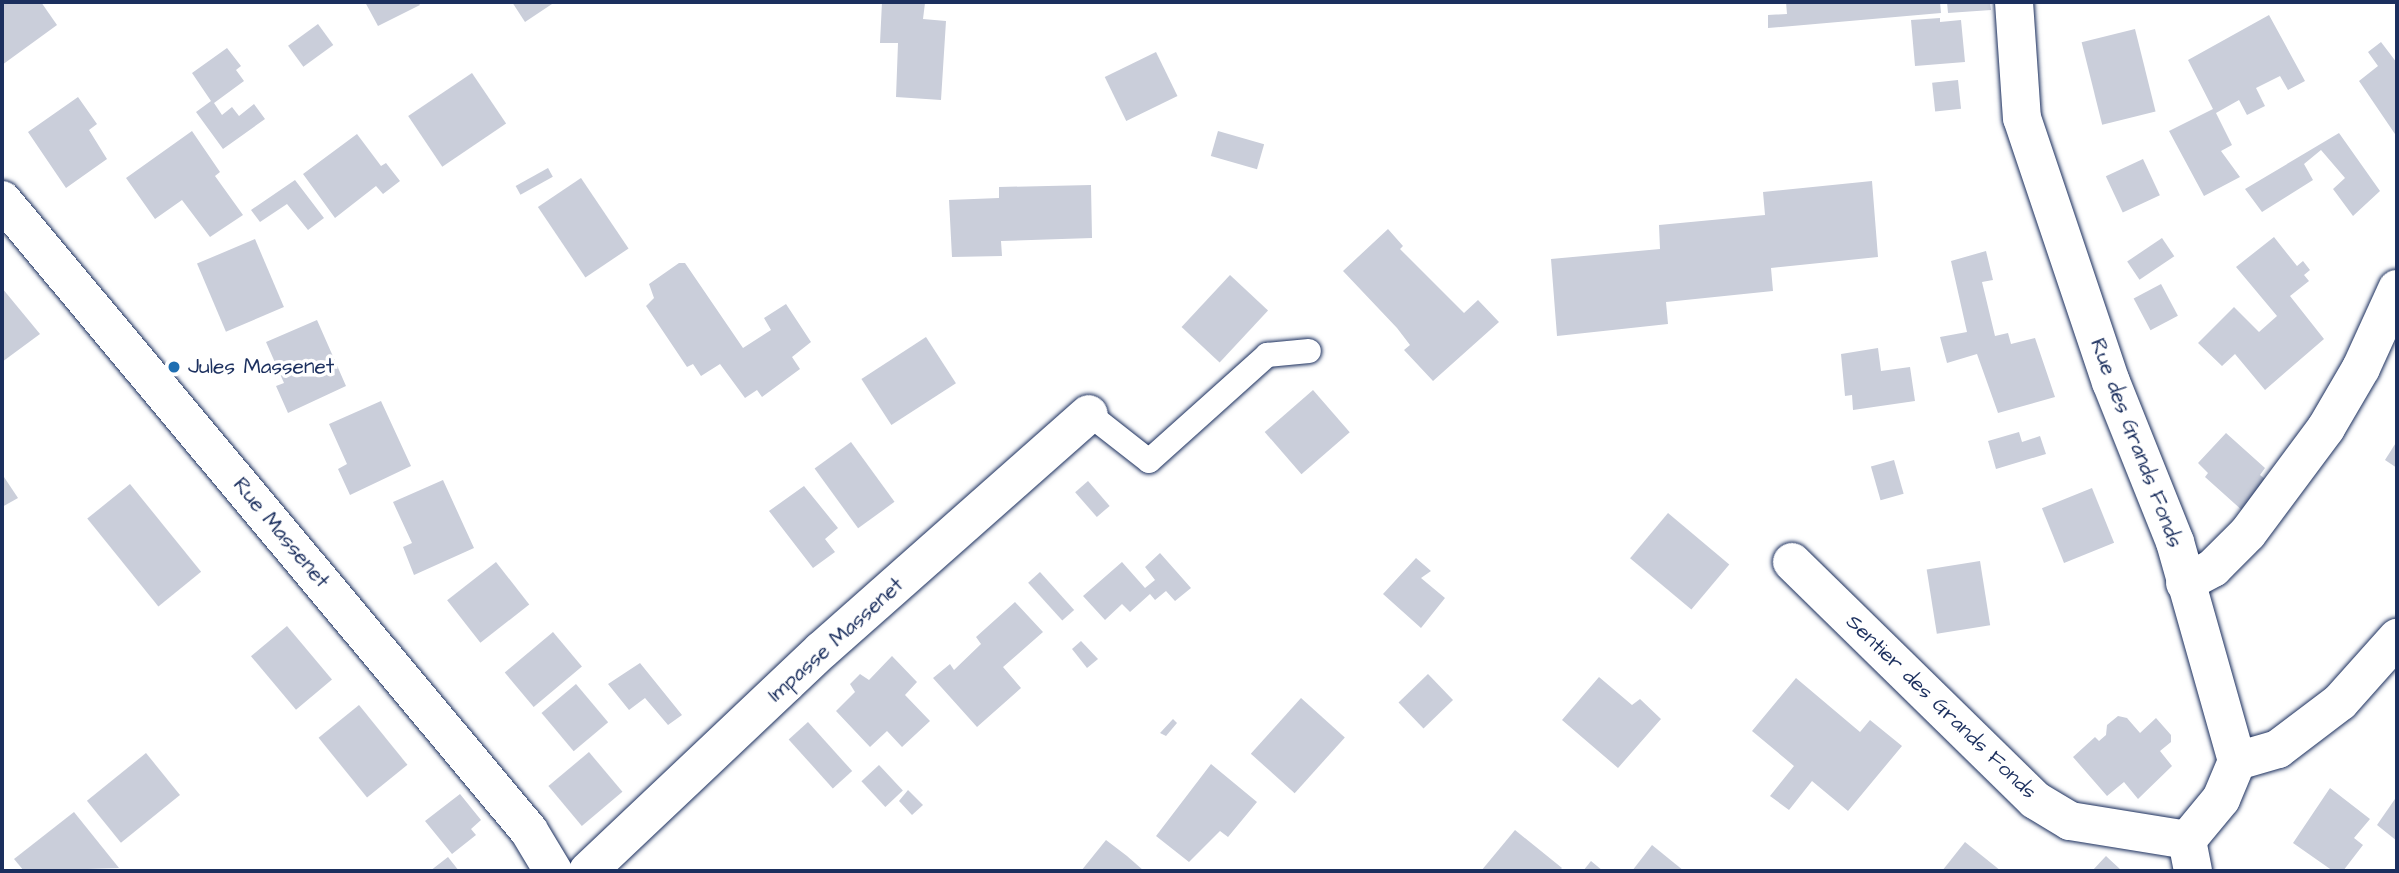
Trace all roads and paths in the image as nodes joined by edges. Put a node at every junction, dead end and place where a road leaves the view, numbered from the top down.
1 (2014, 2) edge
2 (2, 200) edge
3 (2397, 289) edge
4 (1308, 351) dead end
5 (1089, 414) joint
6 (1792, 562) dead end
7 (2185, 583) junction
8 (2397, 638) edge
9 (2238, 761) junction
10 (2190, 856) edge
11 (553, 871) edge
12 (588, 871) edge

1 - 7 street, Rue des Grands Fonds
2 - 11 street, Rue Massenet
3 - 7 street
4 - 5 lane
5 - 12 street, Impasse Massenet
6 - 10 street, Sentier des Grands Fonds
7 - 9 street, Rue des Grands Fonds
8 - 9 street
9 - 10 street

